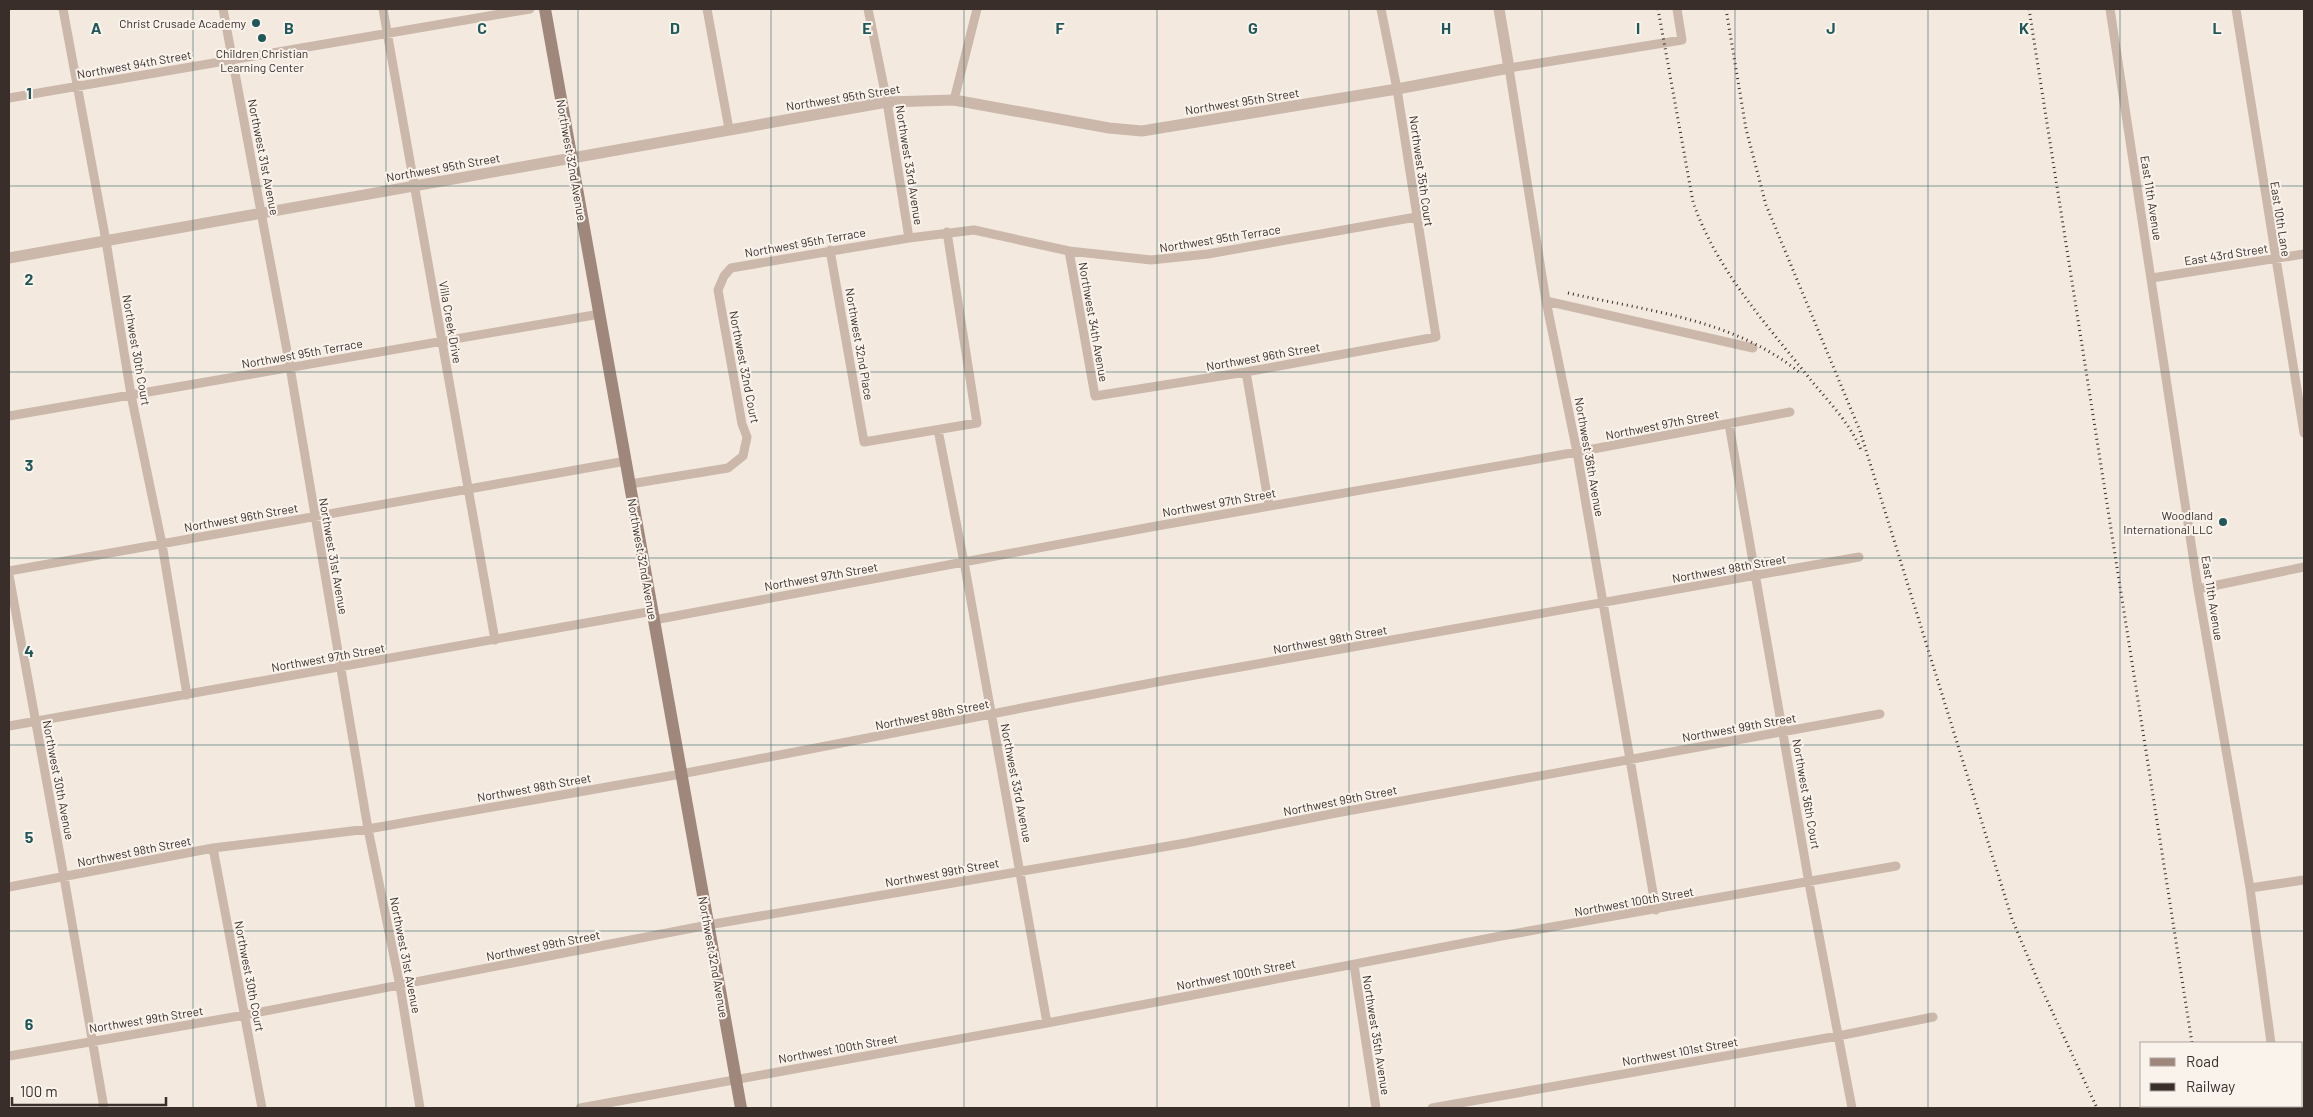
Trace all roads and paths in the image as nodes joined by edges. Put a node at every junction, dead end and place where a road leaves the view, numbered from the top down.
1 (63, 9) edge
2 (223, 9) edge
3 (383, 9) edge
4 (530, 9) edge
5 (546, 9) edge
6 (707, 9) edge
7 (868, 9) edge
8 (977, 9) edge
9 (1381, 9) edge
10 (1499, 9) edge
11 (1677, 9) edge
12 (2110, 9) edge
13 (2236, 9) edge
14 (387, 33) junction
15 (232, 60) junction
16 (1510, 68) junction
17 (77, 87) junction
18 (1397, 89) junction
19 (9, 98) edge
20 (954, 100) junction
21 (887, 102) junction
22 (729, 129) junction
23 (572, 158) junction
24 (413, 186) junction
25 (262, 213) junction
26 (1416, 216) junction
27 (947, 232) junction
28 (909, 238) junction
29 (106, 241) junction
30 (830, 250) junction
31 (1069, 252) junction
32 (2304, 254) edge
33 (9, 258) edge
34 (2275, 259) junction
35 (731, 268) joint
36 (2152, 278) junction
37 (1546, 301) junction
38 (600, 314) junction
39 (1436, 337) joint
40 (442, 341) junction
41 (1753, 348) dead end
42 (290, 368) junction
43 (1246, 372) junction
44 (131, 395) junction
45 (1095, 396) joint
46 (1790, 412) dead end
47 (9, 416) edge
48 (1729, 424) junction
49 (938, 430) junction
50 (2304, 433) edge
51 (1577, 452) junction
52 (626, 461) junction
53 (630, 484) junction
54 (468, 489) junction
55 (1269, 506) junction
56 (315, 517) junction
57 (162, 544) junction
58 (1859, 557) dead end
59 (964, 562) junction
60 (2304, 567) edge
61 (9, 573) edge
62 (1754, 576) junction
63 (2198, 589) junction
64 (1601, 603) junction
65 (653, 616) junction
66 (495, 640) junction
67 (341, 667) junction
68 (187, 694) junction
69 (1880, 714) dead end
70 (992, 715) junction
71 (36, 722) junction
72 (9, 726) edge
73 (1783, 732) junction
74 (1630, 760) junction
75 (682, 774) junction
76 (368, 829) junction
77 (213, 848) junction
78 (1896, 866) dead end
79 (1020, 870) junction
80 (64, 877) junction
81 (2304, 880) edge
82 (1809, 883) junction
83 (9, 887) edge
84 (2250, 888) junction
85 (1656, 910) junction
86 (708, 925) junction
87 (1354, 965) junction
88 (400, 986) junction
89 (245, 1015) junction
90 (1933, 1016) dead end
91 (1047, 1023) junction
92 (1838, 1036) junction
93 (91, 1040) junction
94 (2271, 1042) edge
95 (9, 1056) edge
96 (736, 1079) junction
97 (104, 1108) edge
98 (262, 1108) edge
99 (420, 1108) edge
100 (580, 1108) edge
101 (741, 1108) edge
102 (1376, 1108) edge
103 (1432, 1108) edge
104 (1852, 1108) edge

1 - 17 street, Northwest 30th Court
2 - 15 street, Northwest 31st Avenue
3 - 14 street, Villa Creek Drive
4 - 14 street, Northwest 94th Street
5 - 23 main road, Northwest 32nd Avenue
6 - 22 street
7 - 21 street, Northwest 33rd Avenue
8 - 20 street
9 - 18 street, Northwest 35th Court
10 - 16 street, Northwest 36th Avenue
11 - 16 street, Northwest 95th Street
12 - 36 street, East 11th Avenue
13 - 34 street, East 10th Lane
14 - 15 street, Northwest 94th Street
14 - 24 street, Villa Creek Drive
15 - 17 street, Northwest 94th Street
15 - 25 street, Northwest 31st Avenue
16 - 18 street, Northwest 95th Street
16 - 37 street, Northwest 36th Avenue
17 - 19 street, Northwest 94th Street
17 - 29 street, Northwest 30th Court
18 - 20 street, Northwest 95th Street
18 - 26 street, Northwest 35th Court
20 - 21 street, Northwest 95th Street
21 - 22 street, Northwest 95th Street
21 - 28 street, Northwest 33rd Avenue
22 - 23 street, Northwest 95th Street
23 - 24 street, Northwest 95th Street
23 - 38 main road, Northwest 32nd Avenue
24 - 25 street, Northwest 95th Street
24 - 40 street, Villa Creek Drive
25 - 29 street, Northwest 95th Street
25 - 42 street, Northwest 31st Avenue
26 - 31 street, Northwest 95th Terrace
26 - 39 street, Northwest 35th Court
27 - 28 street, Northwest 95th Terrace
27 - 31 street, Northwest 95th Terrace
27 - 49 street
28 - 30 street, Northwest 95th Terrace
29 - 33 street, Northwest 95th Street
29 - 44 street, Northwest 30th Court
30 - 35 street, Northwest 95th Terrace
30 - 49 street, Northwest 32nd Place
31 - 45 street, Northwest 34th Avenue
32 - 34 street, East 43rd Street
34 - 36 street, East 43rd Street
34 - 50 street, East 10th Lane
35 - 53 street, Northwest 32nd Court
36 - 63 street, East 11th Avenue
37 - 41 street
37 - 51 street, Northwest 36th Avenue
38 - 40 street, Northwest 95th Terrace
38 - 52 main road, Northwest 32nd Avenue
39 - 43 street, Northwest 96th Street
40 - 42 street, Northwest 95th Terrace
40 - 54 street, Villa Creek Drive
42 - 44 street, Northwest 95th Terrace
42 - 56 street, Northwest 31st Avenue
43 - 45 street, Northwest 96th Street
43 - 55 street
44 - 47 street, Northwest 95th Terrace
44 - 57 street, Northwest 30th Court
46 - 48 street, Northwest 97th Street
48 - 51 street, Northwest 97th Street
48 - 62 street, Northwest 36th Court
49 - 59 street, Northwest 33rd Avenue
51 - 55 street, Northwest 97th Street
51 - 64 street, Northwest 36th Avenue
52 - 53 main road, Northwest 32nd Avenue
52 - 54 street, Northwest 96th Street
53 - 65 main road, Northwest 32nd Avenue
54 - 56 street, Northwest 96th Street
54 - 66 street, Villa Creek Drive
55 - 59 street, Northwest 97th Street
56 - 57 street, Northwest 96th Street
56 - 67 street, Northwest 31st Avenue
57 - 61 street, Northwest 96th Street
57 - 68 street, Northwest 30th Court
58 - 62 street, Northwest 98th Street
59 - 65 street, Northwest 97th Street
59 - 70 street, Northwest 33rd Avenue
60 - 63 street
61 - 71 street, Northwest 30th Avenue
62 - 64 street, Northwest 98th Street
62 - 73 street, Northwest 36th Court
63 - 84 street, East 11th Avenue
64 - 70 street, Northwest 98th Street
64 - 74 street, Northwest 36th Avenue
65 - 66 street, Northwest 97th Street
65 - 75 main road, Northwest 32nd Avenue
66 - 67 street, Northwest 97th Street
67 - 68 street, Northwest 97th Street
67 - 76 street, Northwest 31st Avenue
68 - 71 street, Northwest 97th Street
69 - 73 street, Northwest 99th Street
70 - 75 street, Northwest 98th Street
70 - 79 street, Northwest 33rd Avenue
71 - 72 street, Northwest 97th Street
71 - 80 street, Northwest 30th Avenue
73 - 74 street, Northwest 99th Street
73 - 82 street, Northwest 36th Court
74 - 79 street, Northwest 99th Street
74 - 85 street, Northwest 36th Avenue
75 - 76 street, Northwest 98th Street
75 - 86 main road, Northwest 32nd Avenue
76 - 77 street, Northwest 98th Street
76 - 88 street, Northwest 31st Avenue
77 - 80 street, Northwest 98th Street
77 - 89 street, Northwest 30th Court
78 - 82 street, Northwest 100th Street
79 - 86 street, Northwest 99th Street
79 - 91 street, Northwest 33rd Avenue
80 - 83 street, Northwest 98th Street
80 - 93 street, Northwest 30th Avenue
81 - 84 street
82 - 85 street, Northwest 100th Street
82 - 92 street, Northwest 36th Court
84 - 94 street, East 11th Avenue
85 - 87 street, Northwest 100th Street
86 - 88 street, Northwest 99th Street
86 - 96 main road, Northwest 32nd Avenue
87 - 91 street, Northwest 100th Street
87 - 102 street, Northwest 35th Avenue
88 - 89 street, Northwest 99th Street
88 - 99 street, Northwest 31st Avenue
89 - 93 street, Northwest 99th Street
89 - 98 street, Northwest 30th Court
90 - 92 street, Northwest 101st Street
91 - 96 street, Northwest 100th Street
92 - 103 street, Northwest 101st Street
92 - 104 street, Northwest 36th Court
93 - 95 street, Northwest 99th Street
93 - 97 street, Northwest 30th Avenue
96 - 100 street, Northwest 100th Street
96 - 101 main road, Northwest 32nd Avenue

